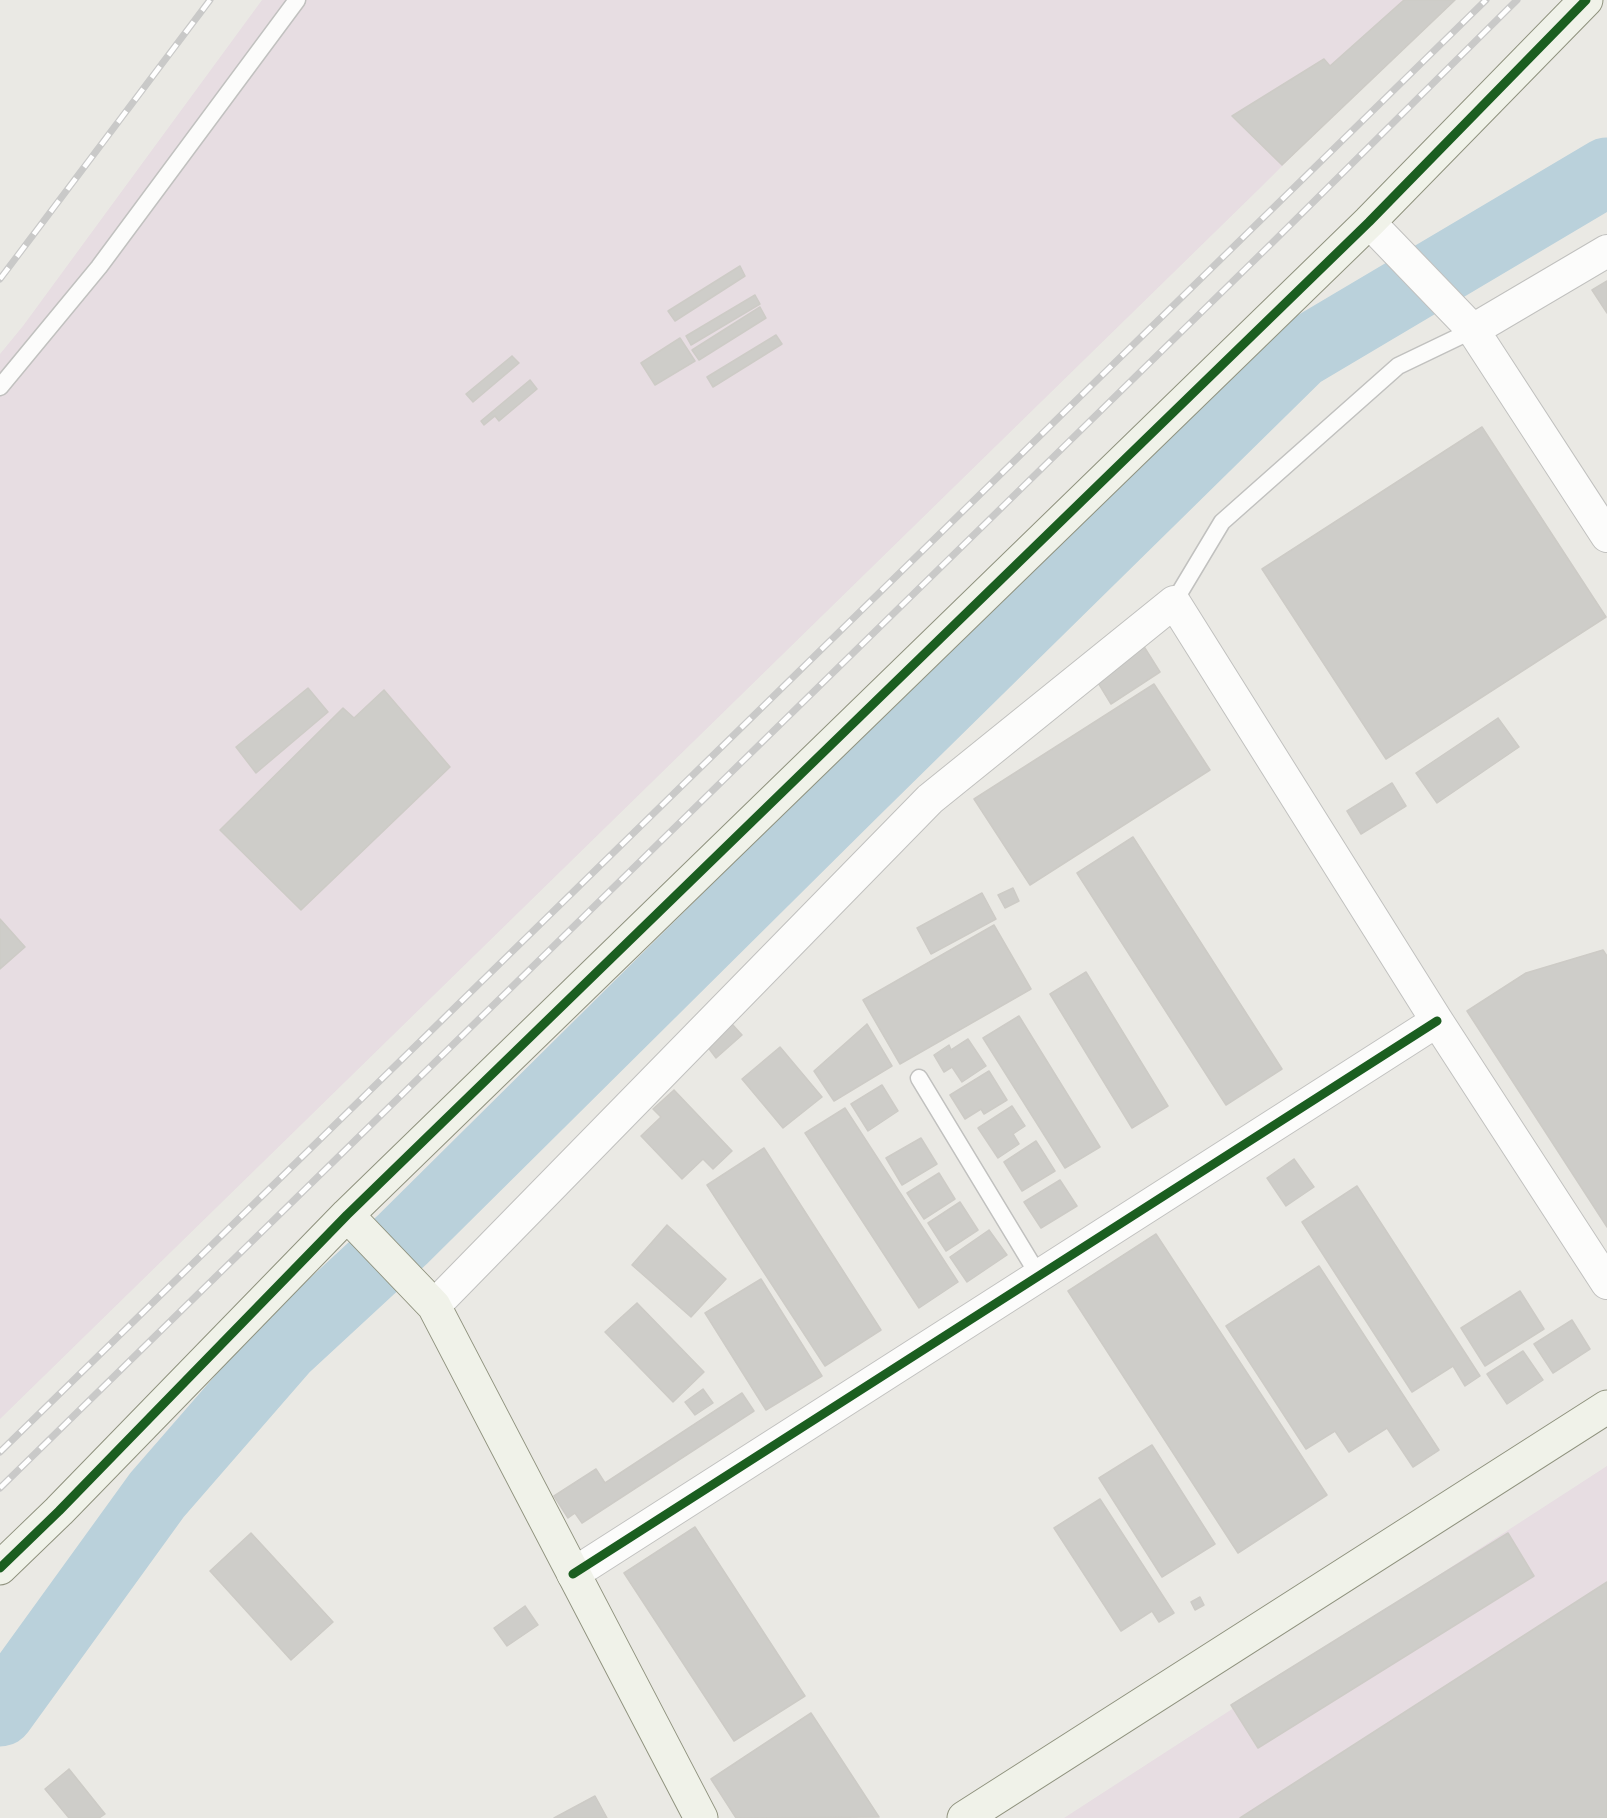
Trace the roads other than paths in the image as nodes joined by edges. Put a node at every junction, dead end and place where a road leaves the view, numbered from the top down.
1 (297, 0) edge
2 (1586, 0) edge
3 (1376, 230) junction
4 (1607, 251) edge
5 (1473, 330) junction
6 (0, 387) edge
7 (1607, 536) edge
8 (1174, 602) junction
9 (1437, 1021) junction
10 (919, 1078) dead end
11 (353, 1222) junction
12 (1039, 1276) junction
13 (1607, 1283) edge
14 (434, 1306) junction
15 (1607, 1407) edge
16 (0, 1568) edge
17 (573, 1574) junction
18 (701, 1818) edge
19 (964, 1818) edge

1 - 6 lane
2 - 3 street
3 - 5 street
3 - 11 street
4 - 5 street
5 - 7 street
5 - 8 lane
8 - 9 street
8 - 14 street
9 - 12 street
9 - 13 street
10 - 12 lane
11 - 14 street
11 - 16 street
12 - 17 street
14 - 17 street
15 - 19 street
17 - 18 street

